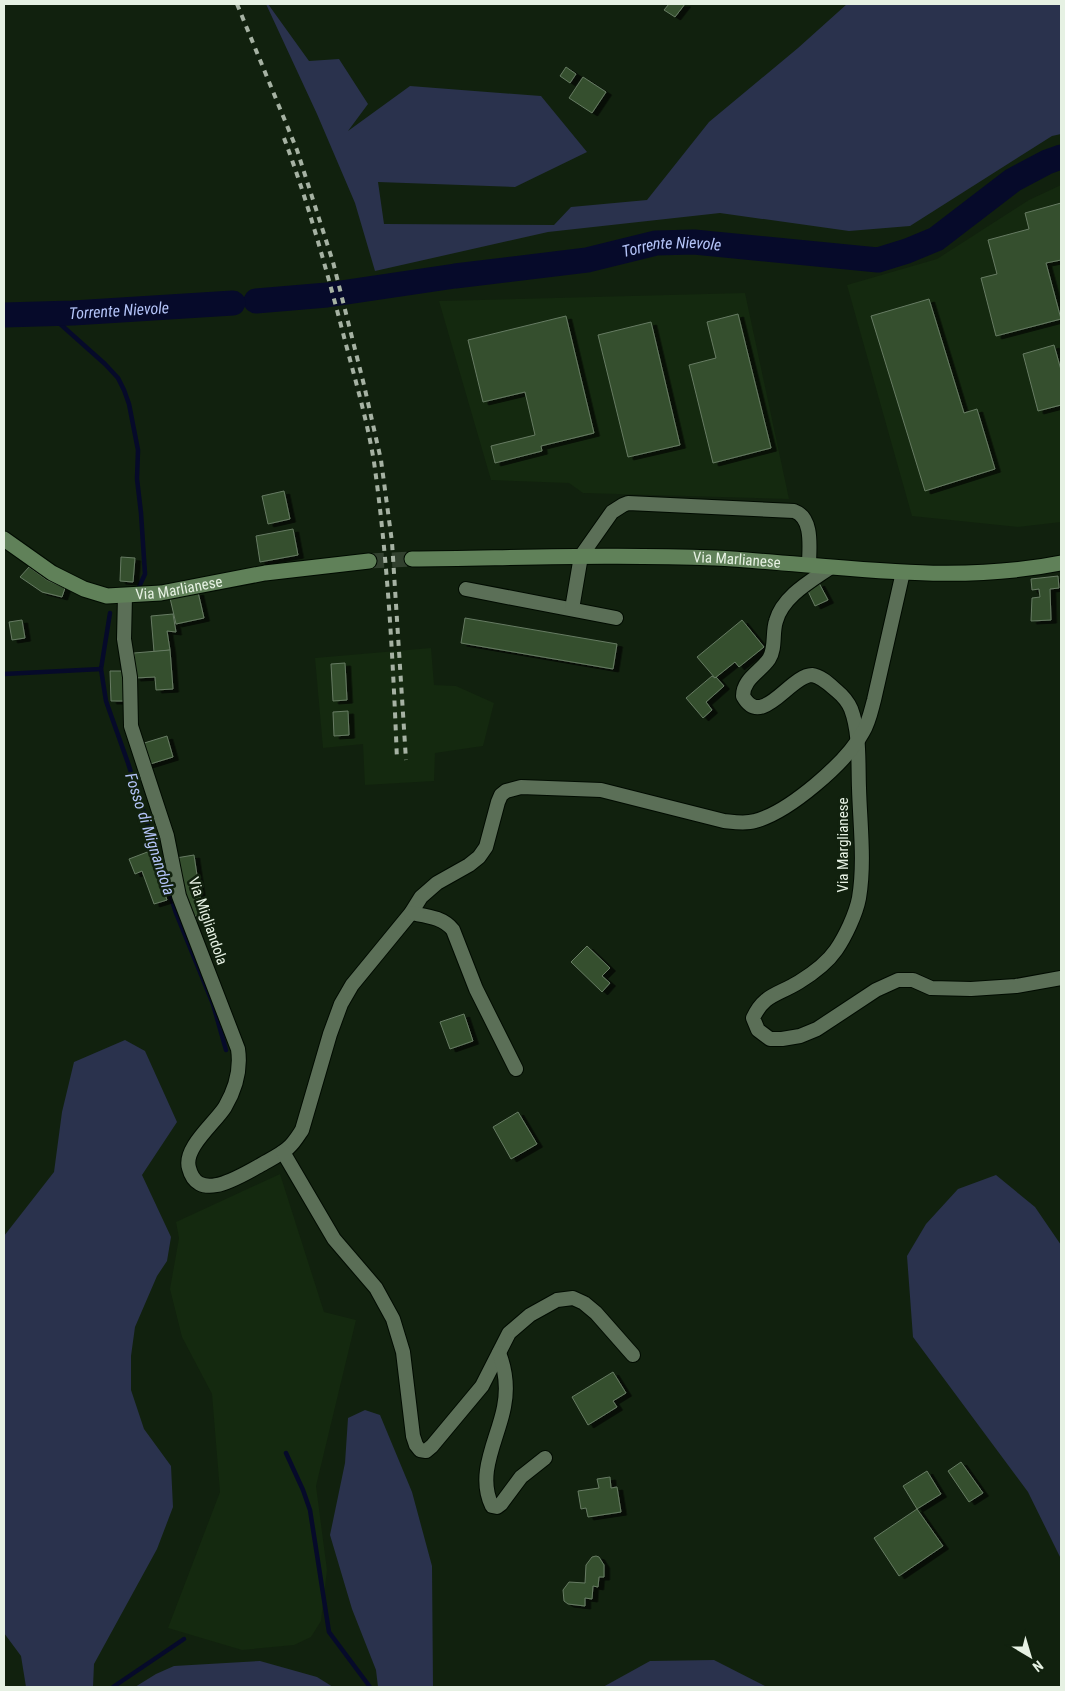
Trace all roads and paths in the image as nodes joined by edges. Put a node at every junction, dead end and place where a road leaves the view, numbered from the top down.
1 (4, 539) edge
2 (581, 556) junction
3 (412, 559) tunnel mouth
4 (369, 561) tunnel mouth
5 (1061, 563) edge
6 (809, 566) junction
7 (831, 567) junction
8 (903, 572) junction
9 (466, 589) dead end
10 (125, 596) junction
11 (572, 609) junction
12 (616, 618) dead end
13 (857, 741) junction
14 (411, 913) junction
15 (1061, 978) edge
16 (516, 1068) dead end
17 (283, 1152) junction
18 (499, 1353) junction
19 (633, 1355) dead end
20 (546, 1458) dead end

1 - 10 street, Via Marlianese
2 - 3 street, Via Marlianese
2 - 6 street, Via Marlianese
2 - 6 street
2 - 11 street
4 - 10 street, Via Marlianese
5 - 8 street, Via Marlianese
6 - 7 street, Via Marlianese
7 - 8 street, Via Marlianese
7 - 13 street, Via Marglianese
8 - 13 street
9 - 11 street
10 - 17 street, Via Migliandola
11 - 12 street
13 - 14 street
13 - 15 street, Via Marglianese
14 - 16 street
14 - 17 street
17 - 18 street
18 - 19 street
18 - 20 street

